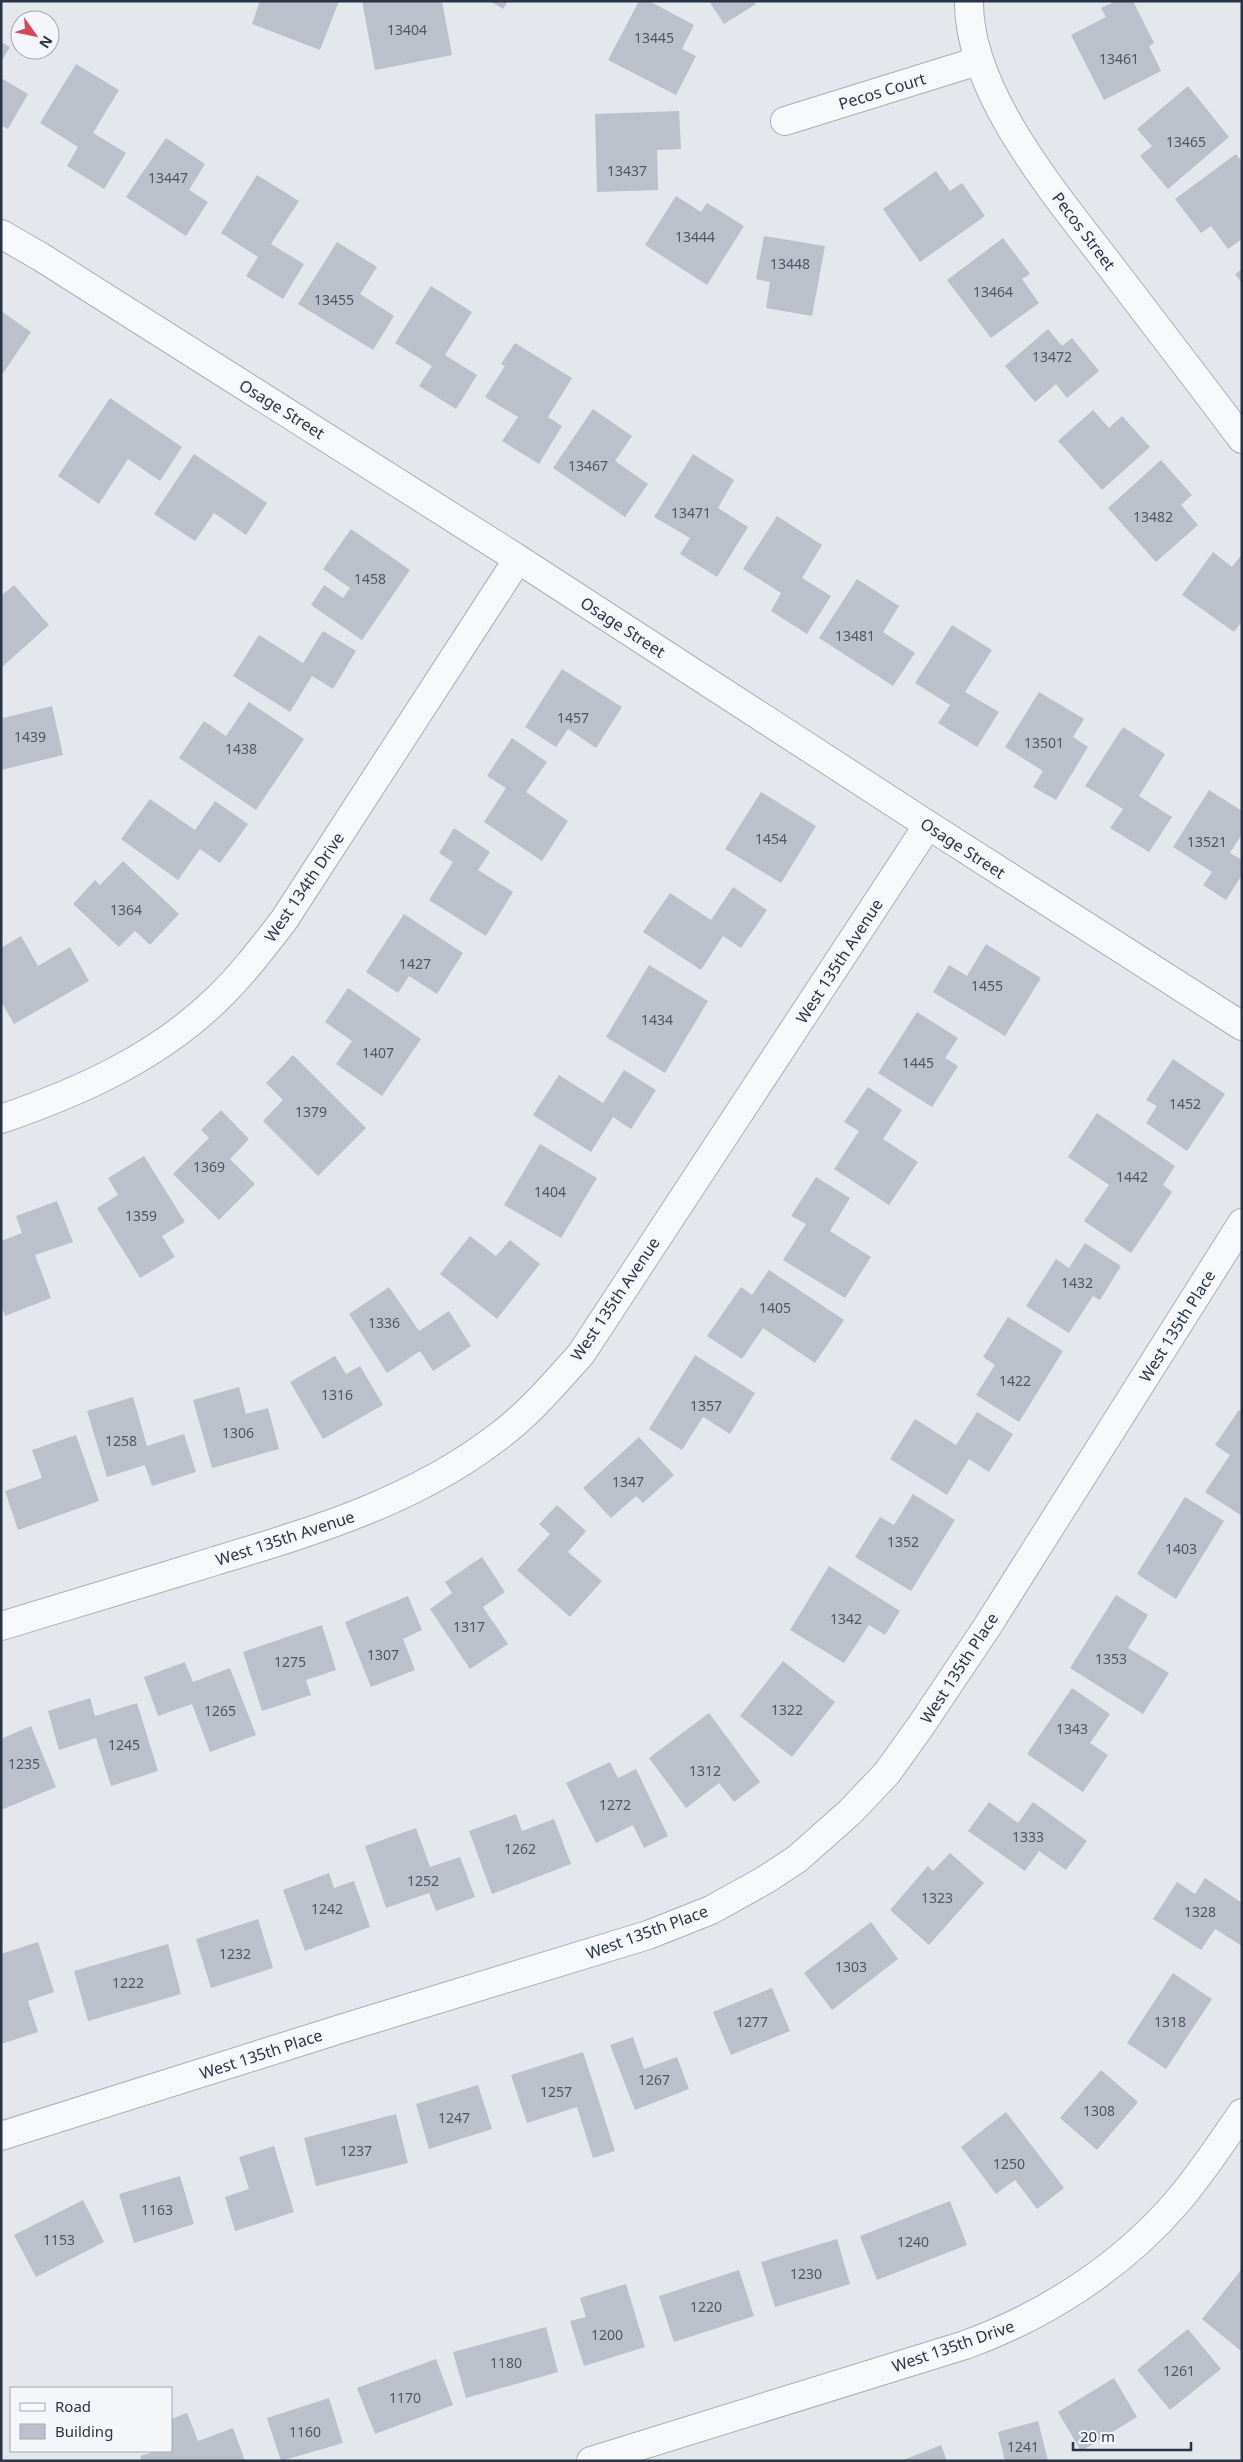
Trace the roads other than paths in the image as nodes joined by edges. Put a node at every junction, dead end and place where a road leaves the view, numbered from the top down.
1 (969, 1) edge
2 (978, 61) junction
3 (785, 121) dead end
4 (1, 234) edge
5 (1242, 439) edge
6 (518, 558) junction
7 (928, 825) junction
8 (1242, 1026) edge
9 (1, 1119) edge
10 (1242, 1223) edge
11 (1, 1626) edge
12 (1242, 2113) edge
13 (1, 2136) edge
14 (591, 2461) edge

1 - 2 street, Pecos Street
2 - 3 street, Pecos Court
2 - 5 street, Pecos Street
4 - 6 street, Osage Street
6 - 7 street, Osage Street
6 - 9 street, West 134th Drive
7 - 8 street, Osage Street
7 - 11 street, West 135th Avenue
10 - 13 street, West 135th Place
12 - 14 street, West 135th Drive

